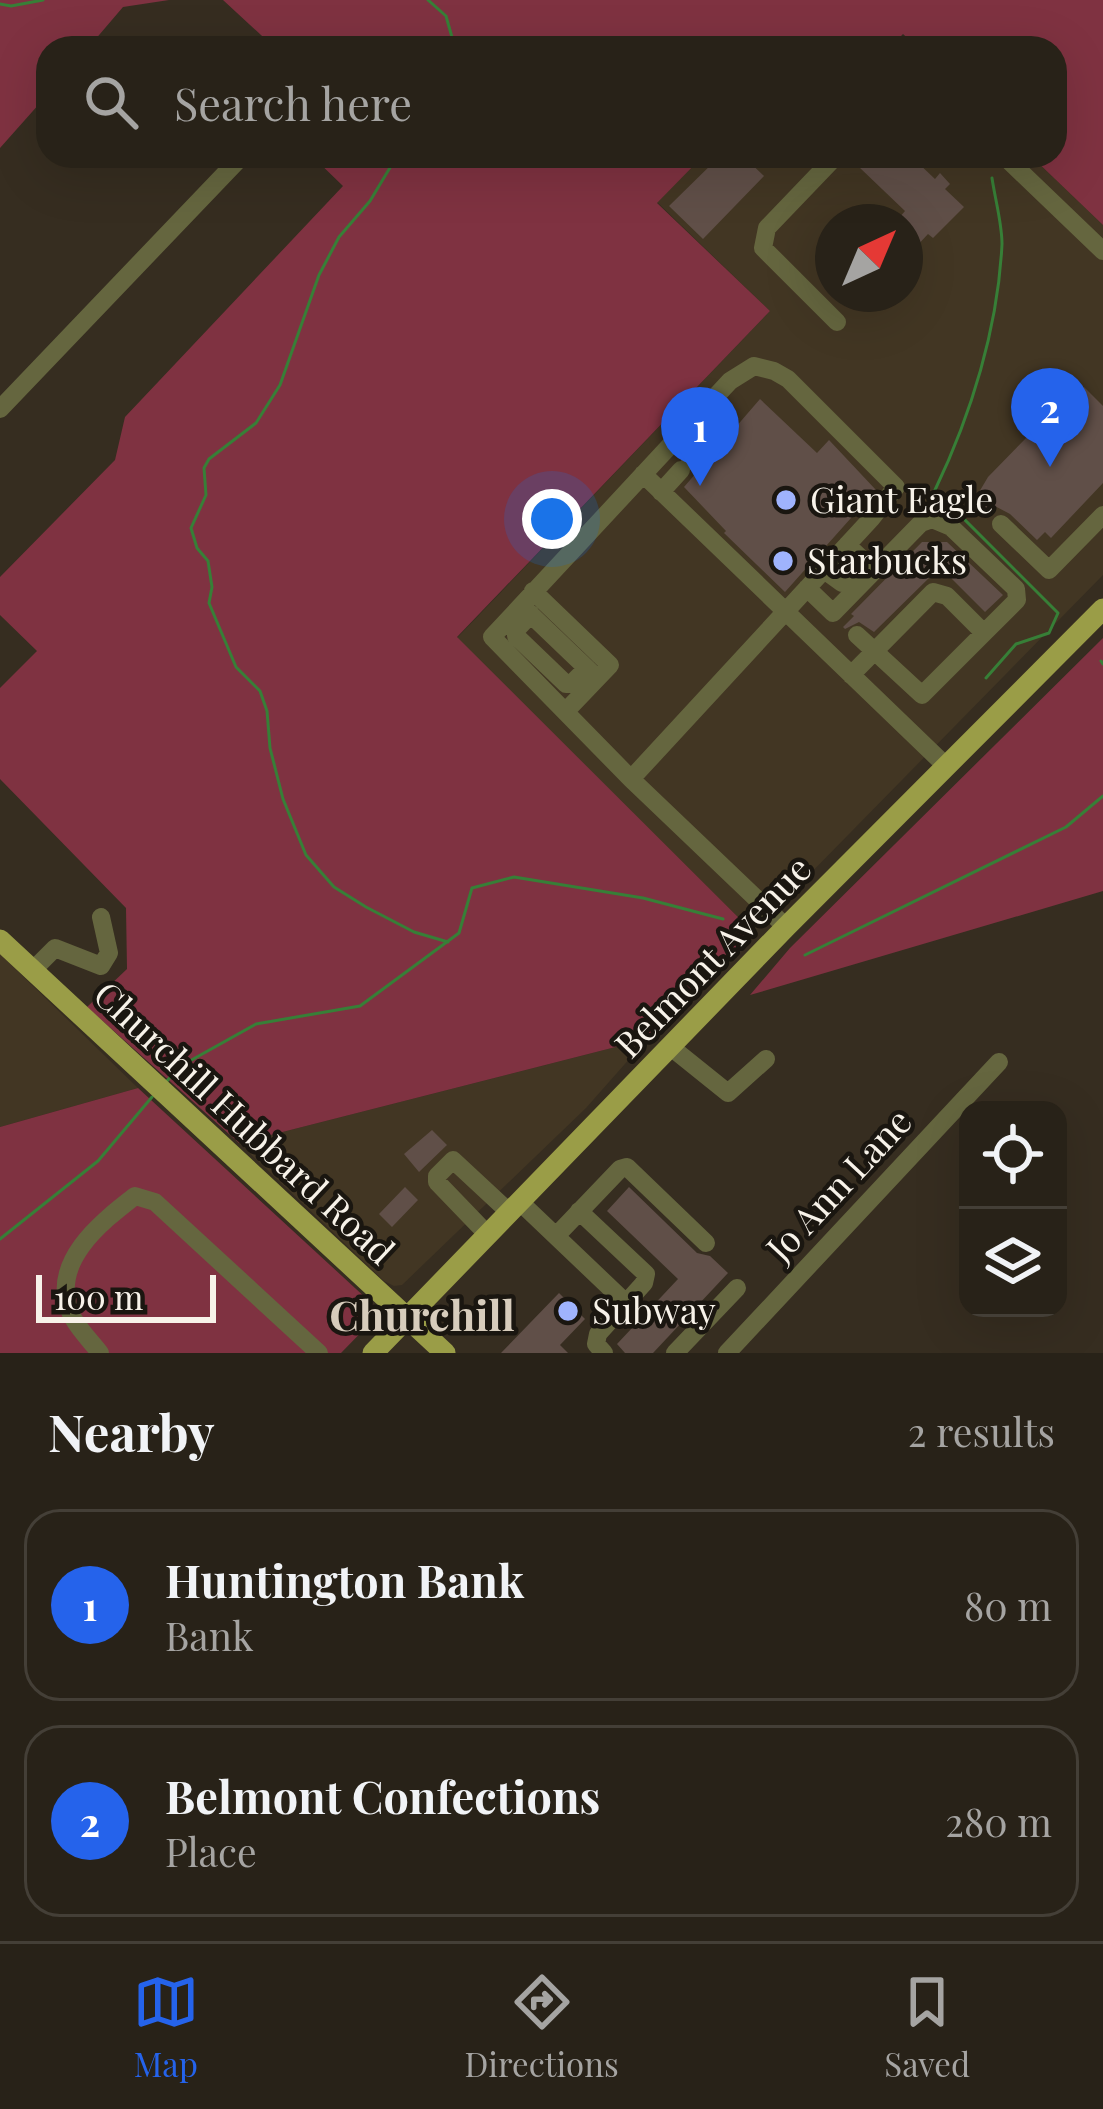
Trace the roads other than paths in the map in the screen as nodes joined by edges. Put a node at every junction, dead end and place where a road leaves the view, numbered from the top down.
1 (231, 168) edge
2 (824, 168) edge
3 (1017, 168) edge
4 (1103, 250) edge
5 (837, 322) dead end
6 (0, 409) edge
7 (692, 422) junction
8 (643, 474) junction
9 (661, 492) junction
10 (1103, 515) edge
11 (872, 519) junction
12 (1001, 524) dead end
13 (1086, 533) junction
14 (898, 546) junction
15 (1103, 550) edge
16 (807, 588) junction
17 (528, 603) junction
18 (1103, 608) edge
19 (785, 613) junction
20 (845, 624) junction
21 (984, 633) junction
22 (874, 652) junction
23 (592, 673) junction
24 (850, 675) junction
25 (546, 678) junction
26 (566, 711) junction
27 (946, 766) junction
28 (631, 779) junction
29 (101, 916) dead end
30 (786, 928) junction
31 (0, 940) edge
32 (32, 971) junction
33 (672, 1048) junction
34 (766, 1059) dead end
35 (999, 1062) dead end
36 (515, 1208) junction
37 (579, 1211) junction
38 (488, 1235) junction
39 (556, 1236) junction
40 (706, 1243) dead end
41 (737, 1288) dead end
42 (626, 1303) junction
43 (407, 1317) junction
44 (100, 1353) edge
45 (319, 1353) edge
46 (373, 1353) edge
47 (445, 1353) edge
48 (604, 1353) edge
49 (676, 1353) edge
50 (727, 1353) edge

1 - 6 street
2 - 5 street
3 - 4 street
7 - 8 street
7 - 9 street
7 - 11 street
8 - 9 street
8 - 17 street
9 - 19 street
10 - 13 street
11 - 14 street
11 - 16 street
12 - 13 street
13 - 15 street
14 - 20 street
14 - 21 street
16 - 19 street
16 - 20 street
17 - 23 street
17 - 25 street
18 - 27 main road, Belmont Avenue
19 - 24 street
19 - 28 street
20 - 22 street
21 - 22 street
21 - 22 street
22 - 24 street
23 - 25 street
23 - 26 street
24 - 27 street
25 - 26 street
26 - 28 street
27 - 30 main road, Belmont Avenue
28 - 30 street
29 - 32 street
30 - 33 main road, Belmont Avenue
31 - 32 main road, Churchill Hubbard Road
32 - 43 main road, Churchill Hubbard Road
33 - 34 street
33 - 36 main road, Belmont Avenue
35 - 50 street, Jo Ann Lane
36 - 38 main road, Belmont Avenue
36 - 38 street
36 - 39 street
37 - 39 street
37 - 40 street
37 - 42 street
38 - 43 main road, Belmont Avenue
39 - 42 street
41 - 49 street
42 - 48 street
43 - 46 main road, Belmont Avenue
43 - 47 main road, Churchill Hubbard Road
44 - 45 street

